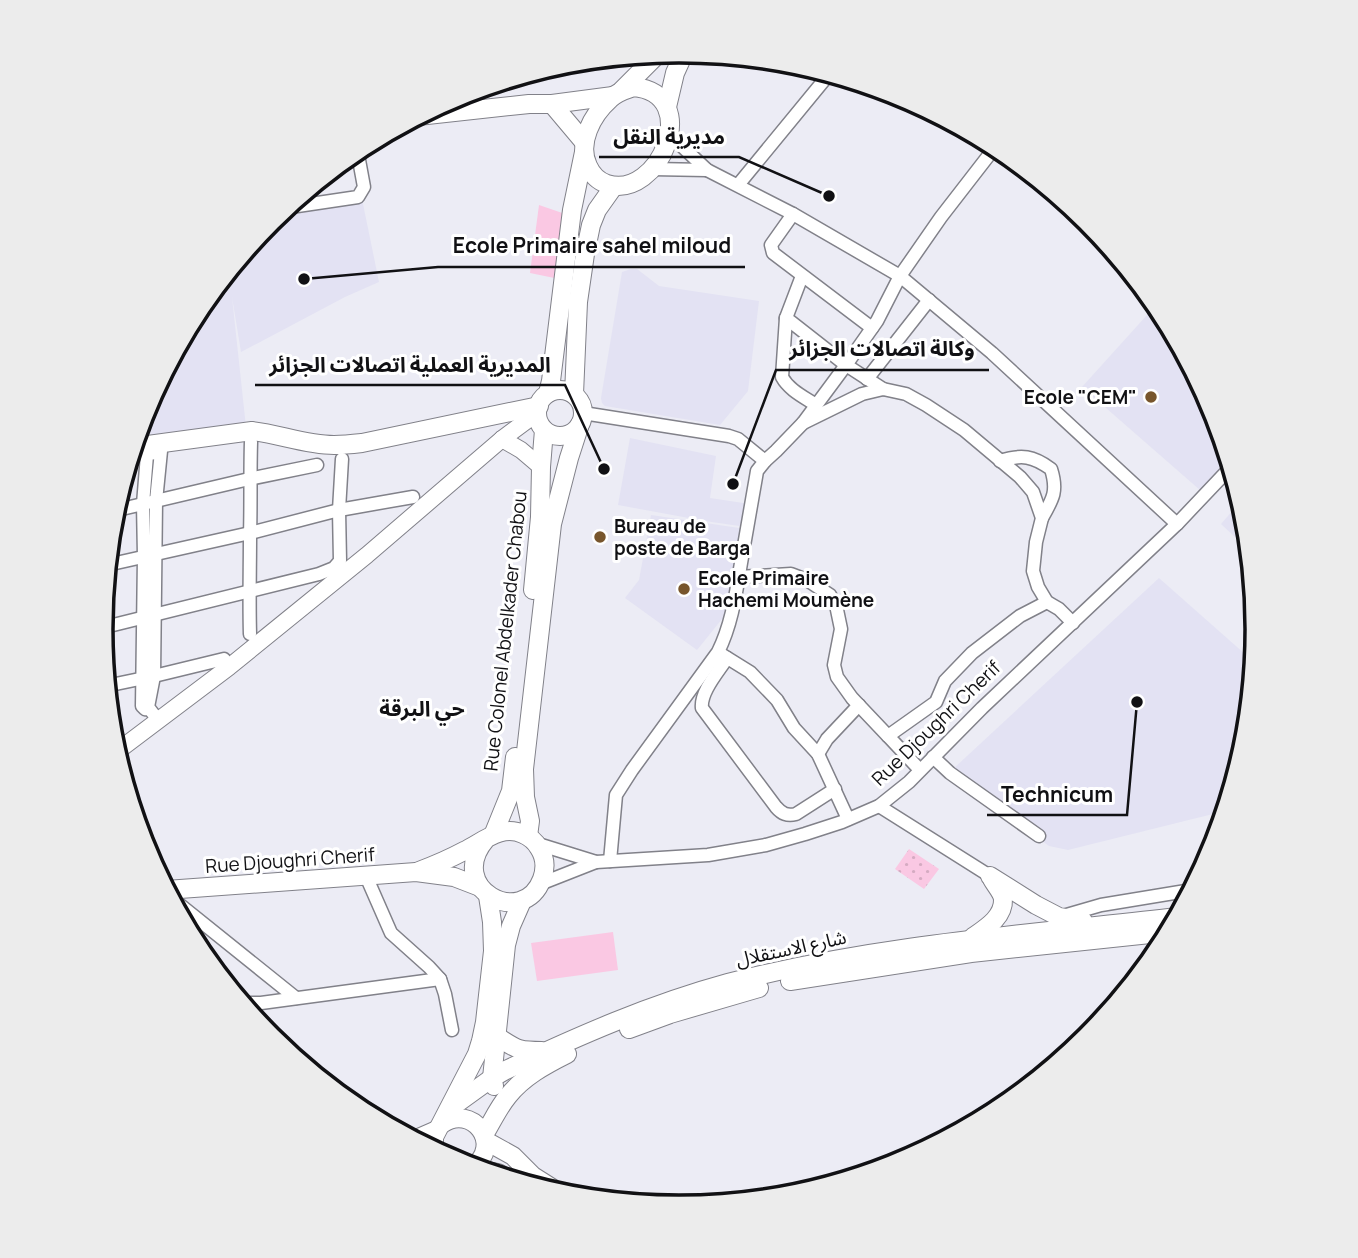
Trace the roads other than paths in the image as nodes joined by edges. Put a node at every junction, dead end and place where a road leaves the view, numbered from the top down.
1 (680, 63) edge
2 (648, 64) edge
3 (823, 82) edge
4 (617, 94) junction
5 (472, 102) edge
6 (552, 104) junction
7 (667, 107) junction
8 (473, 110) junction
9 (447, 113) edge
10 (669, 134) junction
11 (584, 147) junction
12 (989, 155) edge
13 (359, 162) edge
14 (652, 169) junction
15 (707, 170) junction
16 (738, 185) junction
17 (614, 186) junction
18 (304, 205) edge
19 (793, 214) junction
20 (802, 276) junction
21 (900, 276) junction
22 (929, 300) junction
23 (786, 318) junction
24 (872, 328) junction
25 (846, 365) junction
26 (867, 379) junction
27 (883, 389) junction
28 (574, 394) junction
29 (816, 405) junction
30 (542, 411) junction
31 (582, 419) junction
32 (803, 422) junction
33 (502, 439) junction
34 (251, 442) dead end
35 (144, 446) edge
36 (342, 459) dead end
37 (765, 461) junction
38 (1000, 461) junction
39 (317, 465) dead end
40 (541, 467) junction
41 (1224, 475) edge
42 (249, 479) junction
43 (413, 497) dead end
44 (156, 501) junction
45 (143, 504) junction
46 (126, 508) edge
47 (339, 510) junction
48 (1042, 518) junction
49 (1177, 524) junction
50 (250, 533) junction
51 (149, 555) junction
52 (117, 563) edge
53 (738, 578) junction
54 (248, 591) junction
55 (1047, 602) junction
56 (149, 616) junction
57 (1073, 623) junction
58 (113, 625) edge
59 (250, 634) dead end
60 (722, 655) junction
61 (224, 659) dead end
62 (149, 677) junction
63 (116, 684) edge
64 (859, 705) junction
65 (158, 720) junction
66 (888, 736) junction
67 (125, 745) edge
68 (818, 754) junction
69 (933, 757) junction
70 (920, 770) junction
71 (835, 789) junction
72 (879, 806) junction
73 (848, 819) junction
74 (490, 836) junction
75 (1039, 836) dead end
76 (533, 840) junction
77 (610, 861) junction
78 (596, 862) junction
79 (416, 872) junction
80 (366, 876) junction
81 (990, 876) junction
82 (540, 884) junction
83 (177, 889) edge
84 (484, 891) junction
85 (1180, 892) edge
86 (522, 901) junction
87 (189, 912) edge
88 (1059, 917) junction
89 (1165, 918) edge
90 (1103, 925) junction
91 (1156, 933) edge
92 (970, 939) junction
93 (440, 979) junction
94 (296, 998) junction
95 (254, 1003) edge
96 (452, 1030) dead end
97 (496, 1036) junction
98 (545, 1051) junction
99 (492, 1078) junction
100 (499, 1108) junction
101 (441, 1125) junction
102 (424, 1134) edge
103 (485, 1138) junction
104 (434, 1139) edge
105 (481, 1159) edge
106 (533, 1176) edge

1 - 7 main road
2 - 4 main road
3 - 16 street
4 - 6 main road
4 - 7 main road
4 - 11 main road
5 - 8 street
6 - 8 main road
6 - 11 main road
7 - 10 main road
8 - 9 main road
10 - 14 main road
10 - 15 street
11 - 17 main road
11 - 30 main road, Rue Colonel Abdelkader Chabou
12 - 21 street
13 - 18 street
14 - 15 street
14 - 17 main road
15 - 16 street
16 - 19 street
17 - 28 main road
19 - 20 street
19 - 21 street
20 - 23 street
20 - 24 street
21 - 22 street
21 - 24 street
22 - 26 street
22 - 49 street
23 - 25 street
23 - 29 street
24 - 25 street
25 - 26 street
25 - 29 street
26 - 27 street
27 - 32 street
27 - 38 street
28 - 30 main road
28 - 31 main road
29 - 32 street
30 - 31 main road
30 - 33 street
30 - 35 main road
30 - 40 main road, Rue Colonel Abdelkader Chabou
31 - 37 street
31 - 76 main road, Rue Colonel Abdelkader Chabou
32 - 37 street
33 - 40 street
33 - 65 street
34 - 42 street
36 - 47 street
37 - 53 street
38 - 48 street
38 - 48 street
39 - 42 street
40 - 74 main road, Rue Colonel Abdelkader Chabou
41 - 49 street, Rue Djoughri Cherif
42 - 44 street
42 - 50 street
43 - 47 street
44 - 45 street
44 - 45 street
44 - 51 street
45 - 46 street
45 - 51 street
47 - 50 street
47 - 54 street
48 - 55 street
49 - 57 street, Rue Djoughri Cherif
50 - 51 street
50 - 54 street
51 - 52 street
51 - 56 street
53 - 60 street
53 - 64 street
54 - 56 street
54 - 59 street
55 - 57 street
55 - 66 street
56 - 58 street
56 - 62 street
57 - 69 street, Rue Djoughri Cherif
60 - 68 street
60 - 71 street
60 - 77 street
61 - 62 street
62 - 63 street
62 - 65 street
64 - 66 street
64 - 68 street
65 - 67 street
66 - 70 street
68 - 71 street
69 - 70 street, Rue Djoughri Cherif
69 - 75 street
70 - 72 street, Rue Djoughri Cherif
71 - 73 street
72 - 73 street, Rue Djoughri Cherif
72 - 81 street
73 - 77 street, Rue Djoughri Cherif
74 - 76 main road
74 - 79 main road
74 - 84 main road
76 - 78 street
76 - 82 main road
77 - 78 street, Rue Djoughri Cherif
78 - 82 street
79 - 80 main road, Rue Djoughri Cherif
79 - 84 main road
80 - 83 main road, Rue Djoughri Cherif
80 - 93 street
81 - 88 main road
81 - 92 main road
82 - 86 main road
84 - 86 main road
84 - 101 main road
85 - 88 street
86 - 97 main road
87 - 94 street
88 - 90 main road
89 - 90 main road, شارع الاستقلال
90 - 92 main road, شارع الاستقلال
91 - 100 main road, شارع الاستقلال
92 - 98 main road, شارع الاستقلال
93 - 94 street
93 - 96 street
94 - 95 street
97 - 98 main road
97 - 99 main road
98 - 99 main road, شارع الاستقلال
99 - 100 main road
99 - 101 main road, شارع الاستقلال
100 - 103 main road, شارع الاستقلال
101 - 102 main road
101 - 103 main road
101 - 104 main road
103 - 105 main road, شارع الاستقلال
103 - 106 main road

